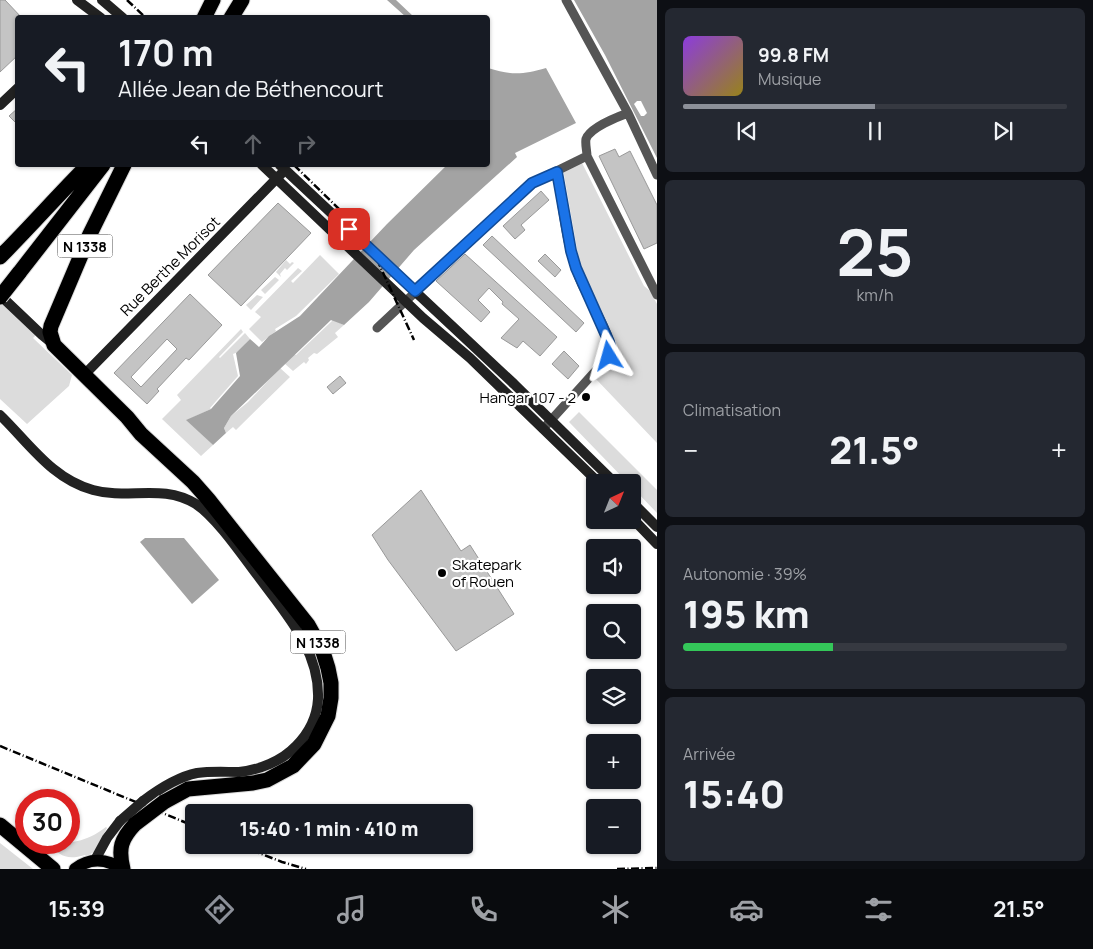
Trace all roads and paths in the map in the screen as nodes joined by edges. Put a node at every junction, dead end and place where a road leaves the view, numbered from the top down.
1 (77, 0) edge
2 (213, 0) edge
3 (242, 0) edge
4 (566, 0) edge
5 (103, 1) edge
6 (95, 15) edge
7 (96, 15) edge
8 (119, 15) edge
9 (206, 15) edge
10 (233, 15) edge
11 (15, 91) edge
12 (0, 105) edge
13 (628, 113) junction
14 (586, 156) junction
15 (86, 167) edge
16 (101, 167) edge
17 (123, 167) edge
18 (264, 167) edge
19 (283, 167) edge
20 (557, 172) junction
21 (657, 175) edge
22 (276, 178) junction
23 (0, 256) edge
24 (415, 291) junction
25 (657, 295) edge
26 (0, 296) edge
27 (404, 301) junction
28 (377, 328) dead end
29 (54, 344) junction
30 (85, 374) junction
31 (0, 415) edge
32 (551, 420) junction
33 (543, 428) junction
34 (590, 474) edge
35 (606, 474) edge
36 (641, 511) edge
37 (641, 527) edge
38 (657, 527) edge
39 (657, 544) edge
40 (128, 822) junction
41 (0, 826) edge
42 (0, 836) edge
43 (96, 860) junction
44 (42, 869) edge
45 (53, 869) edge
46 (75, 869) edge
47 (123, 869) edge

1 - 6 main road
2 - 9 highway
3 - 10 highway
4 - 13 street
5 - 7 main road
5 - 8 main road
11 - 12 main road
13 - 14 street
13 - 21 street
14 - 20 street
14 - 25 street
15 - 23 highway
16 - 26 highway, bridge
17 - 29 highway, N 1338
18 - 22 main road
19 - 22 main road, Rue Berthe Morisot
19 - 24 main road
20 - 24 street
20 - 32 street
22 - 27 main road
22 - 30 main road, Rue Berthe Morisot
24 - 27 street
24 - 32 main road
26 - 29 main road
27 - 28 street
27 - 33 main road
29 - 30 highway, N 1338
30 - 40 highway, N 1338, bridge
31 - 40 main road, N 1338, bridge
32 - 33 street
32 - 35 main road
33 - 34 main road
36 - 38 main road
37 - 39 main road
40 - 43 main road, N 1338
40 - 47 highway, N 1338
41 - 45 highway
42 - 44 highway
43 - 46 main road
43 - 47 main road

